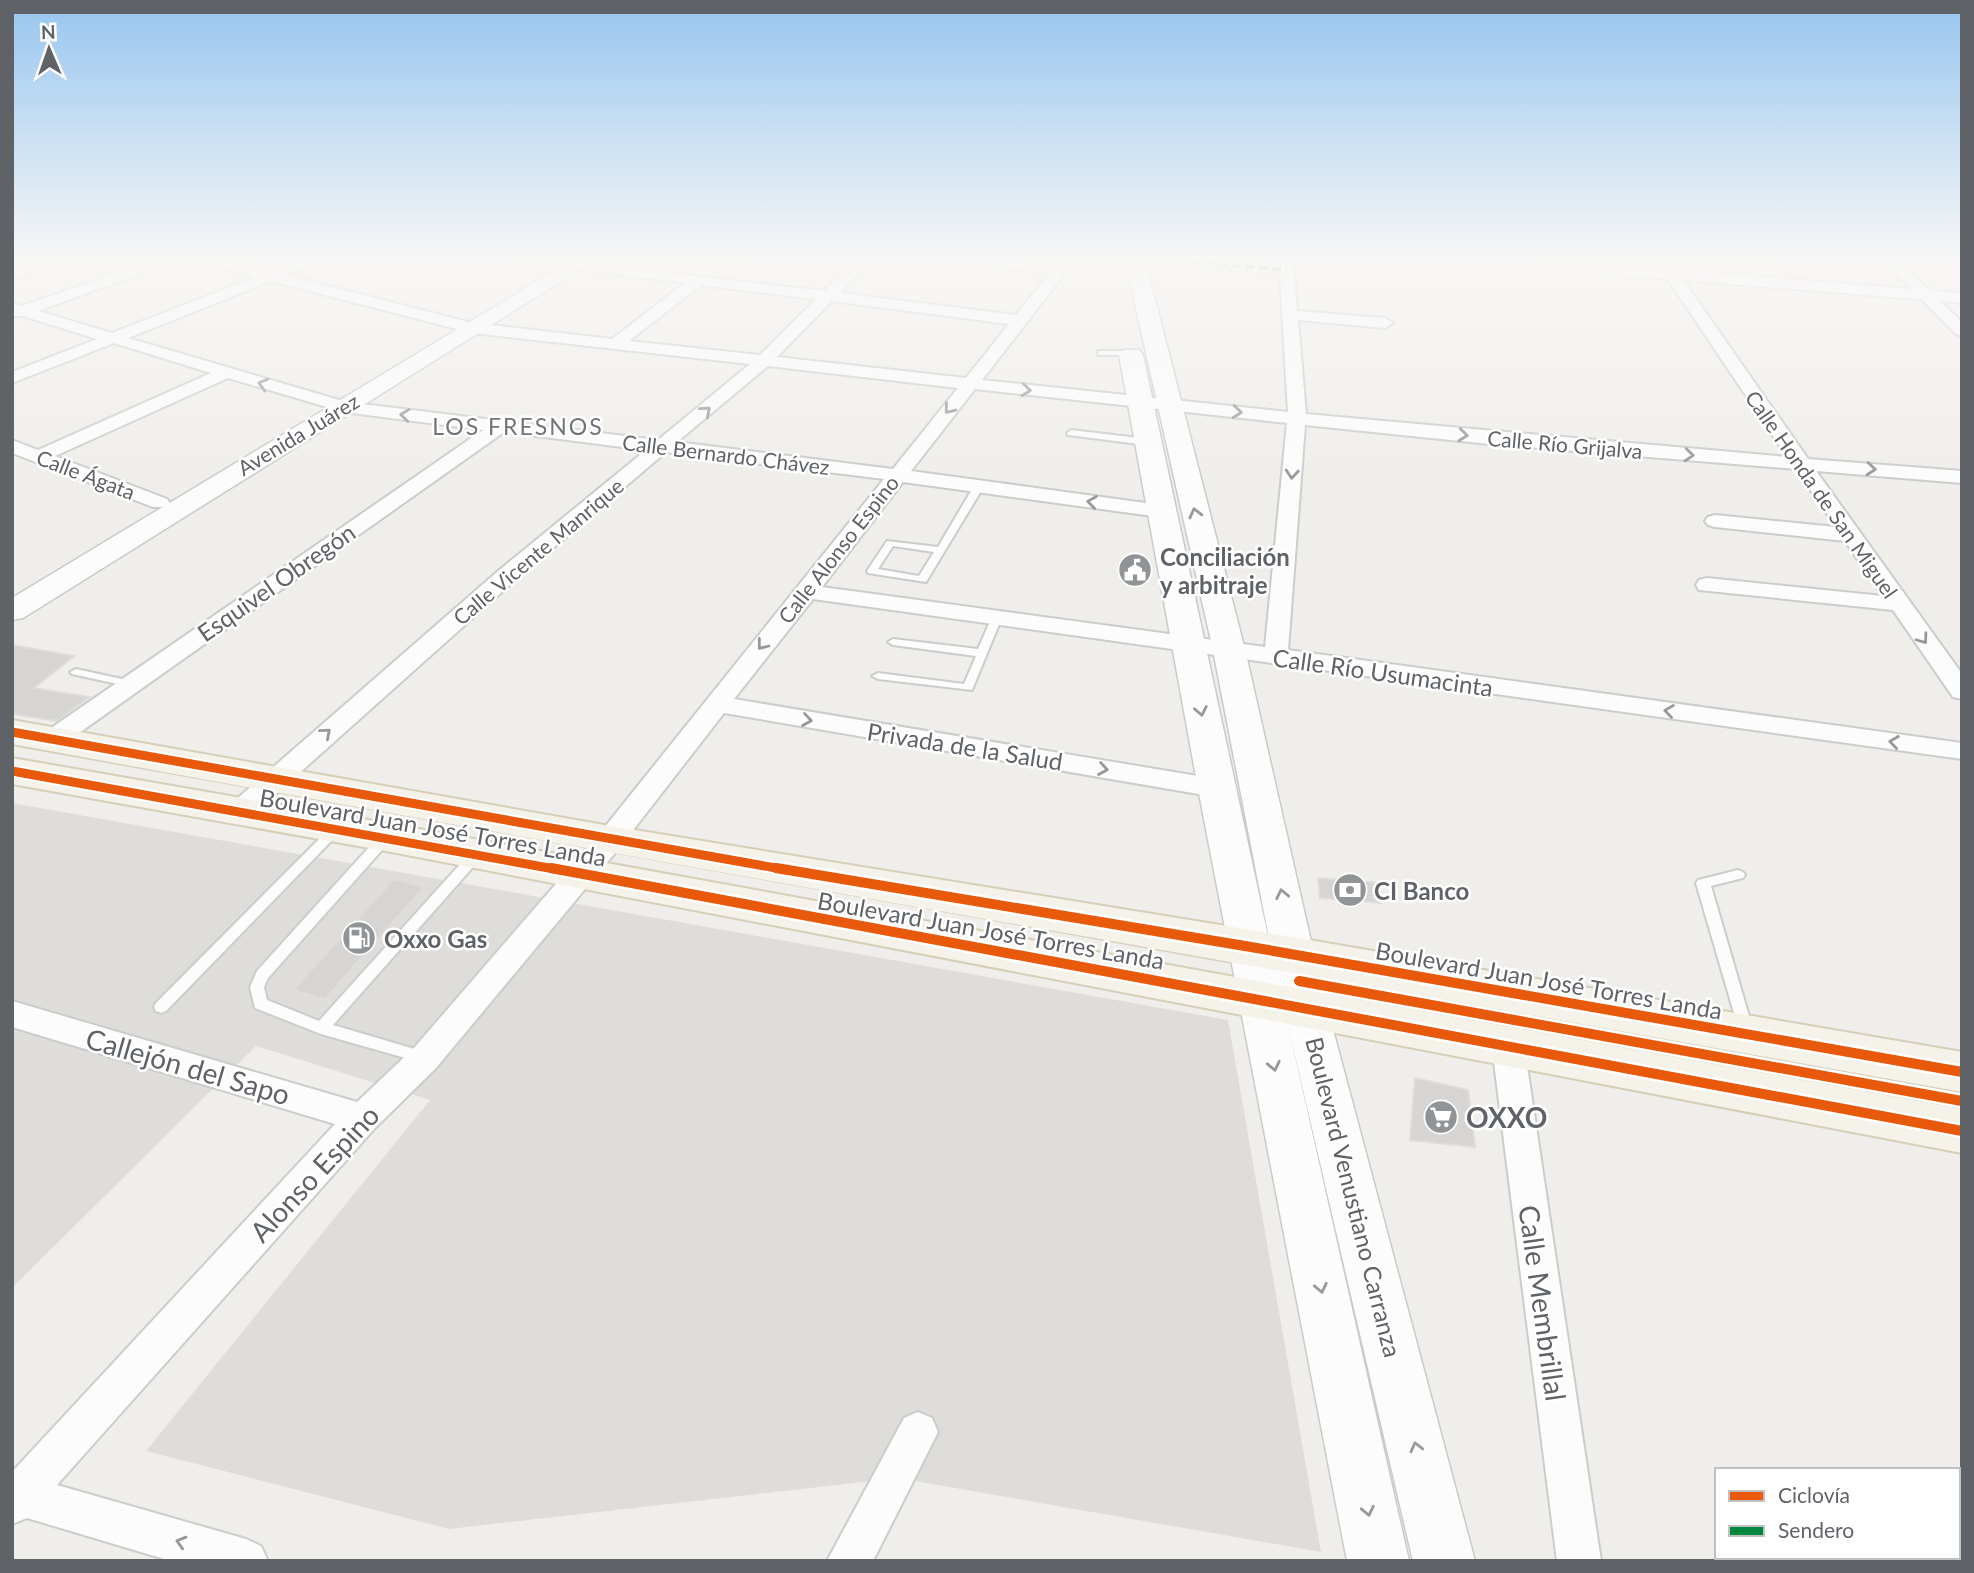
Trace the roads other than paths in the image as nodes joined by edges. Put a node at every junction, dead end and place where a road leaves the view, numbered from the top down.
1 (93, 333) edge
2 (126, 333) edge
3 (454, 333) edge
4 (522, 333) edge
5 (629, 333) edge
6 (792, 333) edge
7 (1009, 333) edge
8 (1128, 333) edge
9 (1145, 333) edge
10 (1290, 333) edge
11 (1712, 333) edge
12 (112, 339) junction
13 (615, 344) junction
14 (1101, 353) dead end
15 (1131, 353) junction
16 (764, 362) junction
17 (224, 373) junction
18 (12, 378) edge
19 (969, 384) junction
20 (1155, 404) junction
21 (336, 405) junction
22 (1297, 417) junction
23 (499, 426) junction
24 (1071, 433) dead end
25 (1147, 442) junction
26 (12, 446) edge
27 (664, 447) junction
28 (39, 456) junction
29 (1803, 464) junction
30 (895, 475) junction
31 (1962, 477) edge
32 (979, 486) junction
33 (160, 503) junction
34 (1160, 511) junction
35 (1714, 522) dead end
36 (1851, 535) junction
37 (941, 550) junction
38 (1707, 585) dead end
39 (12, 591) edge
40 (805, 591) junction
41 (1898, 604) junction
42 (12, 611) edge
43 (997, 617) junction
44 (893, 642) dead end
45 (1189, 644) junction
46 (1229, 650) junction
47 (982, 653) junction
48 (1276, 657) junction
49 (76, 672) dead end
50 (878, 676) dead end
51 (131, 684) junction
52 (1962, 692) edge
53 (715, 704) junction
54 (12, 732) edge
55 (53, 738) junction
56 (1962, 751) edge
57 (12, 771) edge
58 (275, 778) junction
59 (1216, 788) junction
60 (240, 811) junction
61 (336, 828) junction
62 (386, 837) junction
63 (610, 840) junction
64 (475, 855) junction
65 (582, 874) junction
66 (1738, 875) dead end
67 (1251, 947) junction
68 (1295, 955) junction
69 (1283, 1004) junction
70 (162, 1007) dead end
71 (12, 1014) edge
72 (321, 1028) junction
73 (1748, 1035) junction
74 (1508, 1045) junction
75 (425, 1058) junction
76 (1962, 1072) edge
77 (363, 1118) junction
78 (1962, 1131) edge
79 (918, 1432) dead end
80 (16, 1499) edge
81 (246, 1561) edge
82 (849, 1561) edge
83 (1378, 1561) edge
84 (1444, 1561) edge
85 (1579, 1561) edge

1 - 12 street, Calle Bernardo Chávez
2 - 12 street
3 - 21 main road, Avenida Juárez
4 - 13 street, Calle Río Grijalva
5 - 13 street
6 - 16 street, Calle Vicente Manrique
7 - 19 street, Calle Alonso Espino
8 - 15 main road, Boulevard Venustiano Carranza
9 - 20 main road, Boulevard Venustiano Carranza
10 - 22 street
11 - 29 street, Calle Honda de San Miguel
12 - 17 street, Calle Bernardo Chávez
12 - 18 street
13 - 16 street, Calle Río Grijalva
14 - 15 lane
15 - 20 main road, Boulevard Venustiano Carranza
16 - 19 street, Calle Río Grijalva
27 -> 16 street, Calle Vicente Manrique
21 -> 17 street, Calle Bernardo Chávez
17 - 28 street
19 -> 20 street, Calle Río Grijalva
19 -> 30 street, Calle Alonso Espino
20 -> 22 street, Calle Río Grijalva
20 - 25 main road, Boulevard Venustiano Carranza
46 -> 20 main road, Boulevard Venustiano Carranza
23 -> 21 street, Calle Bernardo Chávez
21 - 33 main road, Avenida Juárez
21 - 42 main road, Avenida Juárez
22 -> 29 street, Calle Río Grijalva
22 -> 48 street
23 - 27 street, Calle Bernardo Chávez
23 - 51 street, Esquivel Obregón
24 - 25 lane
25 - 34 main road, Boulevard Venustiano Carranza
26 - 28 street, Calle Ágata
27 - 30 street, Calle Bernardo Chávez
58 -> 27 street, Calle Vicente Manrique
28 - 33 street, Calle Ágata
29 -> 31 street, Calle Río Grijalva
29 - 36 street, Calle Honda de San Miguel
30 - 32 street, Calle Bernardo Chávez
30 - 40 street, Calle Alonso Espino
34 -> 32 street, Calle Bernardo Chávez
32 - 37 lane
33 - 39 main road, Avenida Juárez
34 - 45 main road, Boulevard Venustiano Carranza
35 - 36 street
36 - 41 street, Calle Honda de San Miguel
37 - 37 lane
38 - 41 street
40 - 43 street, Calle Río Usumacinta
40 -> 53 street, Calle Alonso Espino
41 -> 52 street, Calle Honda de San Miguel
43 - 45 street, Calle Río Usumacinta
43 - 47 lane
44 - 47 lane
45 - 46 street, Calle Río Usumacinta
45 -> 59 main road, Boulevard Venustiano Carranza
46 - 48 street, Calle Río Usumacinta
68 -> 46 main road, Boulevard Venustiano Carranza
47 - 50 lane
56 -> 48 street, Calle Río Usumacinta
49 - 51 lane
51 - 55 street, Esquivel Obregón
53 -> 59 street, Privada de la Salud
53 - 63 street, Calle Alonso Espino
54 - 55 main road, Boulevard Juan José Torres Landa
55 - 58 main road, Boulevard Juan José Torres Landa
57 - 60 main road, Boulevard Juan José Torres Landa
58 - 60 street, Calle Vicente Manrique
58 - 63 main road, Boulevard Juan José Torres Landa
59 - 67 main road, Boulevard Venustiano Carranza
60 - 61 main road, Boulevard Juan José Torres Landa
61 - 62 main road, Boulevard Juan José Torres Landa
61 - 70 lane
62 - 64 main road, Boulevard Juan José Torres Landa
62 - 72 lane
63 - 65 street, Alonso Espino
63 - 67 main road, Boulevard Juan José Torres Landa
64 - 65 main road, Boulevard Juan José Torres Landa
64 - 72 lane
65 - 69 main road, Boulevard Juan José Torres Landa
65 - 75 street, Alonso Espino
66 - 73 lane
67 - 68 main road, Boulevard Juan José Torres Landa
67 - 69 main road, Boulevard Venustiano Carranza
68 - 69 main road, Boulevard Venustiano Carranza
68 - 73 main road, Boulevard Juan José Torres Landa
69 - 74 main road, Boulevard Juan José Torres Landa
69 -> 83 main road, Boulevard Venustiano Carranza
84 -> 69 main road, Boulevard Venustiano Carranza
71 - 77 street, Callejón del Sapo
72 - 75 lane
73 - 76 main road, Boulevard Juan José Torres Landa
74 - 78 main road, Boulevard Juan José Torres Landa
74 - 85 street, Calle Membrillal
75 - 77 street, Alonso Espino
77 - 80 street, Alonso Espino
79 - 82 street
81 -> 80 street

